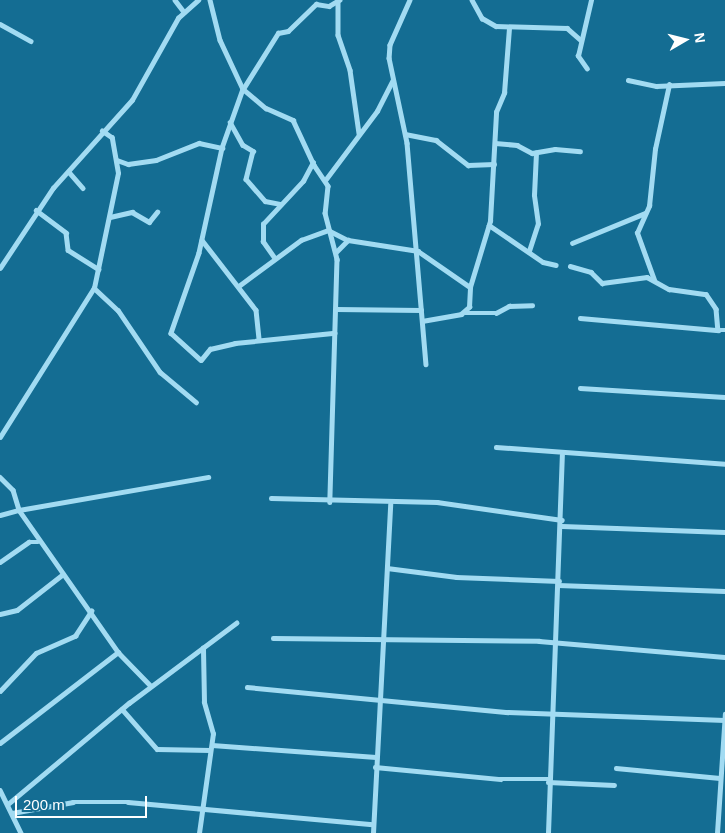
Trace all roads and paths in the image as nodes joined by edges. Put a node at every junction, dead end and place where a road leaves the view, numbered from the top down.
1 (175, 0) edge
2 (198, 0) edge
3 (210, 0) edge
4 (410, 0) edge
5 (472, 0) edge
6 (590, 0) edge
7 (338, 1) edge
8 (184, 12) junction
9 (0, 24) edge
10 (509, 28) junction
11 (581, 40) junction
12 (31, 41) dead end
13 (587, 68) dead end
14 (392, 79) junction
15 (628, 80) dead end
16 (725, 83) edge
17 (670, 85) junction
18 (243, 88) junction
19 (230, 122) junction
20 (108, 124) junction
21 (102, 131) junction
22 (108, 132) junction
23 (358, 133) junction
24 (405, 134) junction
25 (495, 143) junction
26 (222, 148) junction
27 (580, 151) dead end
28 (536, 153) junction
29 (117, 160) junction
30 (313, 162) junction
31 (494, 164) junction
32 (69, 172) junction
33 (326, 179) junction
34 (83, 188) dead end
35 (281, 204) junction
36 (36, 210) junction
37 (157, 212) dead end
38 (645, 213) junction
39 (110, 217) junction
40 (490, 226) junction
41 (328, 230) junction
42 (202, 240) junction
43 (348, 240) junction
44 (572, 243) dead end
45 (414, 251) junction
46 (529, 251) junction
47 (336, 252) junction
48 (274, 259) junction
49 (556, 265) dead end
50 (570, 266) dead end
51 (0, 268) edge
52 (99, 269) junction
53 (654, 280) junction
54 (240, 285) junction
55 (470, 287) junction
56 (94, 288) junction
57 (532, 305) dead end
58 (336, 309) junction
59 (421, 310) junction
60 (464, 313) junction
61 (580, 318) dead end
62 (422, 321) junction
63 (718, 330) junction
64 (725, 330) edge
65 (334, 333) junction
66 (259, 339) junction
67 (426, 364) dead end
68 (580, 388) dead end
69 (725, 397) edge
70 (196, 402) dead end
71 (0, 437) edge
72 (496, 447) dead end
73 (562, 455) junction
74 (725, 464) edge
75 (0, 477) edge
76 (208, 477) dead end
77 (271, 498) dead end
78 (330, 502) junction
79 (390, 504) junction
80 (19, 510) junction
81 (0, 515) edge
82 (562, 520) junction
83 (562, 526) junction
84 (725, 532) edge
85 (38, 542) junction
86 (0, 562) edge
87 (387, 568) junction
88 (63, 574) junction
89 (559, 583) junction
90 (725, 591) edge
91 (91, 611) junction
92 (0, 614) edge
93 (236, 623) dead end
94 (273, 638) dead end
95 (383, 638) junction
96 (556, 644) junction
97 (203, 648) junction
98 (118, 652) junction
99 (725, 658) edge
100 (151, 686) junction
101 (247, 687) dead end
102 (0, 691) edge
103 (379, 698) junction
104 (122, 709) junction
105 (552, 713) junction
106 (725, 714) edge
107 (725, 720) edge
108 (0, 743) edge
109 (211, 748) junction
110 (376, 757) junction
111 (375, 767) junction
112 (616, 768) dead end
113 (720, 778) junction
114 (548, 780) junction
115 (614, 785) dead end
116 (0, 790) edge
117 (8, 804) junction
118 (200, 806) junction
119 (12, 812) junction
120 (372, 824) junction
121 (725, 826) edge
122 (718, 827) junction
123 (20, 833) edge
124 (199, 833) edge
125 (373, 833) edge
126 (548, 833) edge
127 (717, 833) edge

1 - 8 street
2 - 8 street
3 - 18 street
4 - 14 street
5 - 10 street
6 - 11 street
7 - 18 street
7 - 23 street
8 - 20 street
9 - 12 street
10 - 11 street
10 - 25 street
11 - 13 street
14 - 23 street
14 - 24 street
15 - 17 street
16 - 17 street
17 - 38 street
18 - 19 street
18 - 30 street
19 - 26 street
19 - 35 street
20 - 21 street
20 - 22 street
21 - 22 street
21 - 32 street
22 - 29 street
23 - 33 street
24 - 31 street
24 - 45 street
25 - 28 street
25 - 31 street
26 - 29 street
26 - 42 street
27 - 28 street
28 - 46 street
29 - 39 street
30 - 33 street
30 - 35 street
31 - 40 street
32 - 34 street
32 - 36 street
33 - 41 street
35 - 48 street
36 - 51 street
36 - 52 street
37 - 39 street
38 - 44 street
38 - 53 street
39 - 52 street
40 - 46 street
40 - 55 street
41 - 43 street
41 - 47 street
41 - 48 street
42 - 54 street
42 - 66 street
43 - 45 street
43 - 47 street
45 - 55 street
45 - 59 street
46 - 49 street
47 - 58 street
48 - 54 street
50 - 53 street
52 - 56 street
53 - 63 street
54 - 66 street
55 - 60 street
56 - 70 street
56 - 71 street
57 - 60 street
58 - 59 street
58 - 65 street
59 - 62 street
60 - 62 street
61 - 63 street
62 - 67 street
63 - 64 street
65 - 66 street
65 - 78 street
68 - 69 street
72 - 73 street
73 - 74 street
73 - 82 street
75 - 80 street
76 - 80 street
77 - 78 street
78 - 79 street
79 - 82 street
79 - 87 street
80 - 81 street
80 - 85 street
82 - 83 street
83 - 84 street
83 - 89 street
85 - 86 street
85 - 88 street
87 - 89 street
87 - 95 street
88 - 91 street
88 - 92 street
89 - 90 street
89 - 96 street
91 - 98 street
91 - 102 street
93 - 97 street
94 - 95 street
95 - 96 street
95 - 103 street
96 - 99 street
96 - 105 street
97 - 100 street
97 - 109 street
98 - 100 street
98 - 108 street
100 - 104 street
101 - 103 street
103 - 105 street
103 - 110 street
104 - 109 street
104 - 117 street
105 - 107 street
105 - 114 street
106 - 107 street
107 - 113 street
109 - 110 street
109 - 118 street
110 - 111 street
111 - 114 street
111 - 120 street
112 - 113 street
113 - 122 street
114 - 115 street
114 - 126 street
116 - 117 street
117 - 119 street
118 - 119 street
118 - 120 street
118 - 124 street
119 - 123 street
120 - 125 street
121 - 122 street
122 - 127 street

